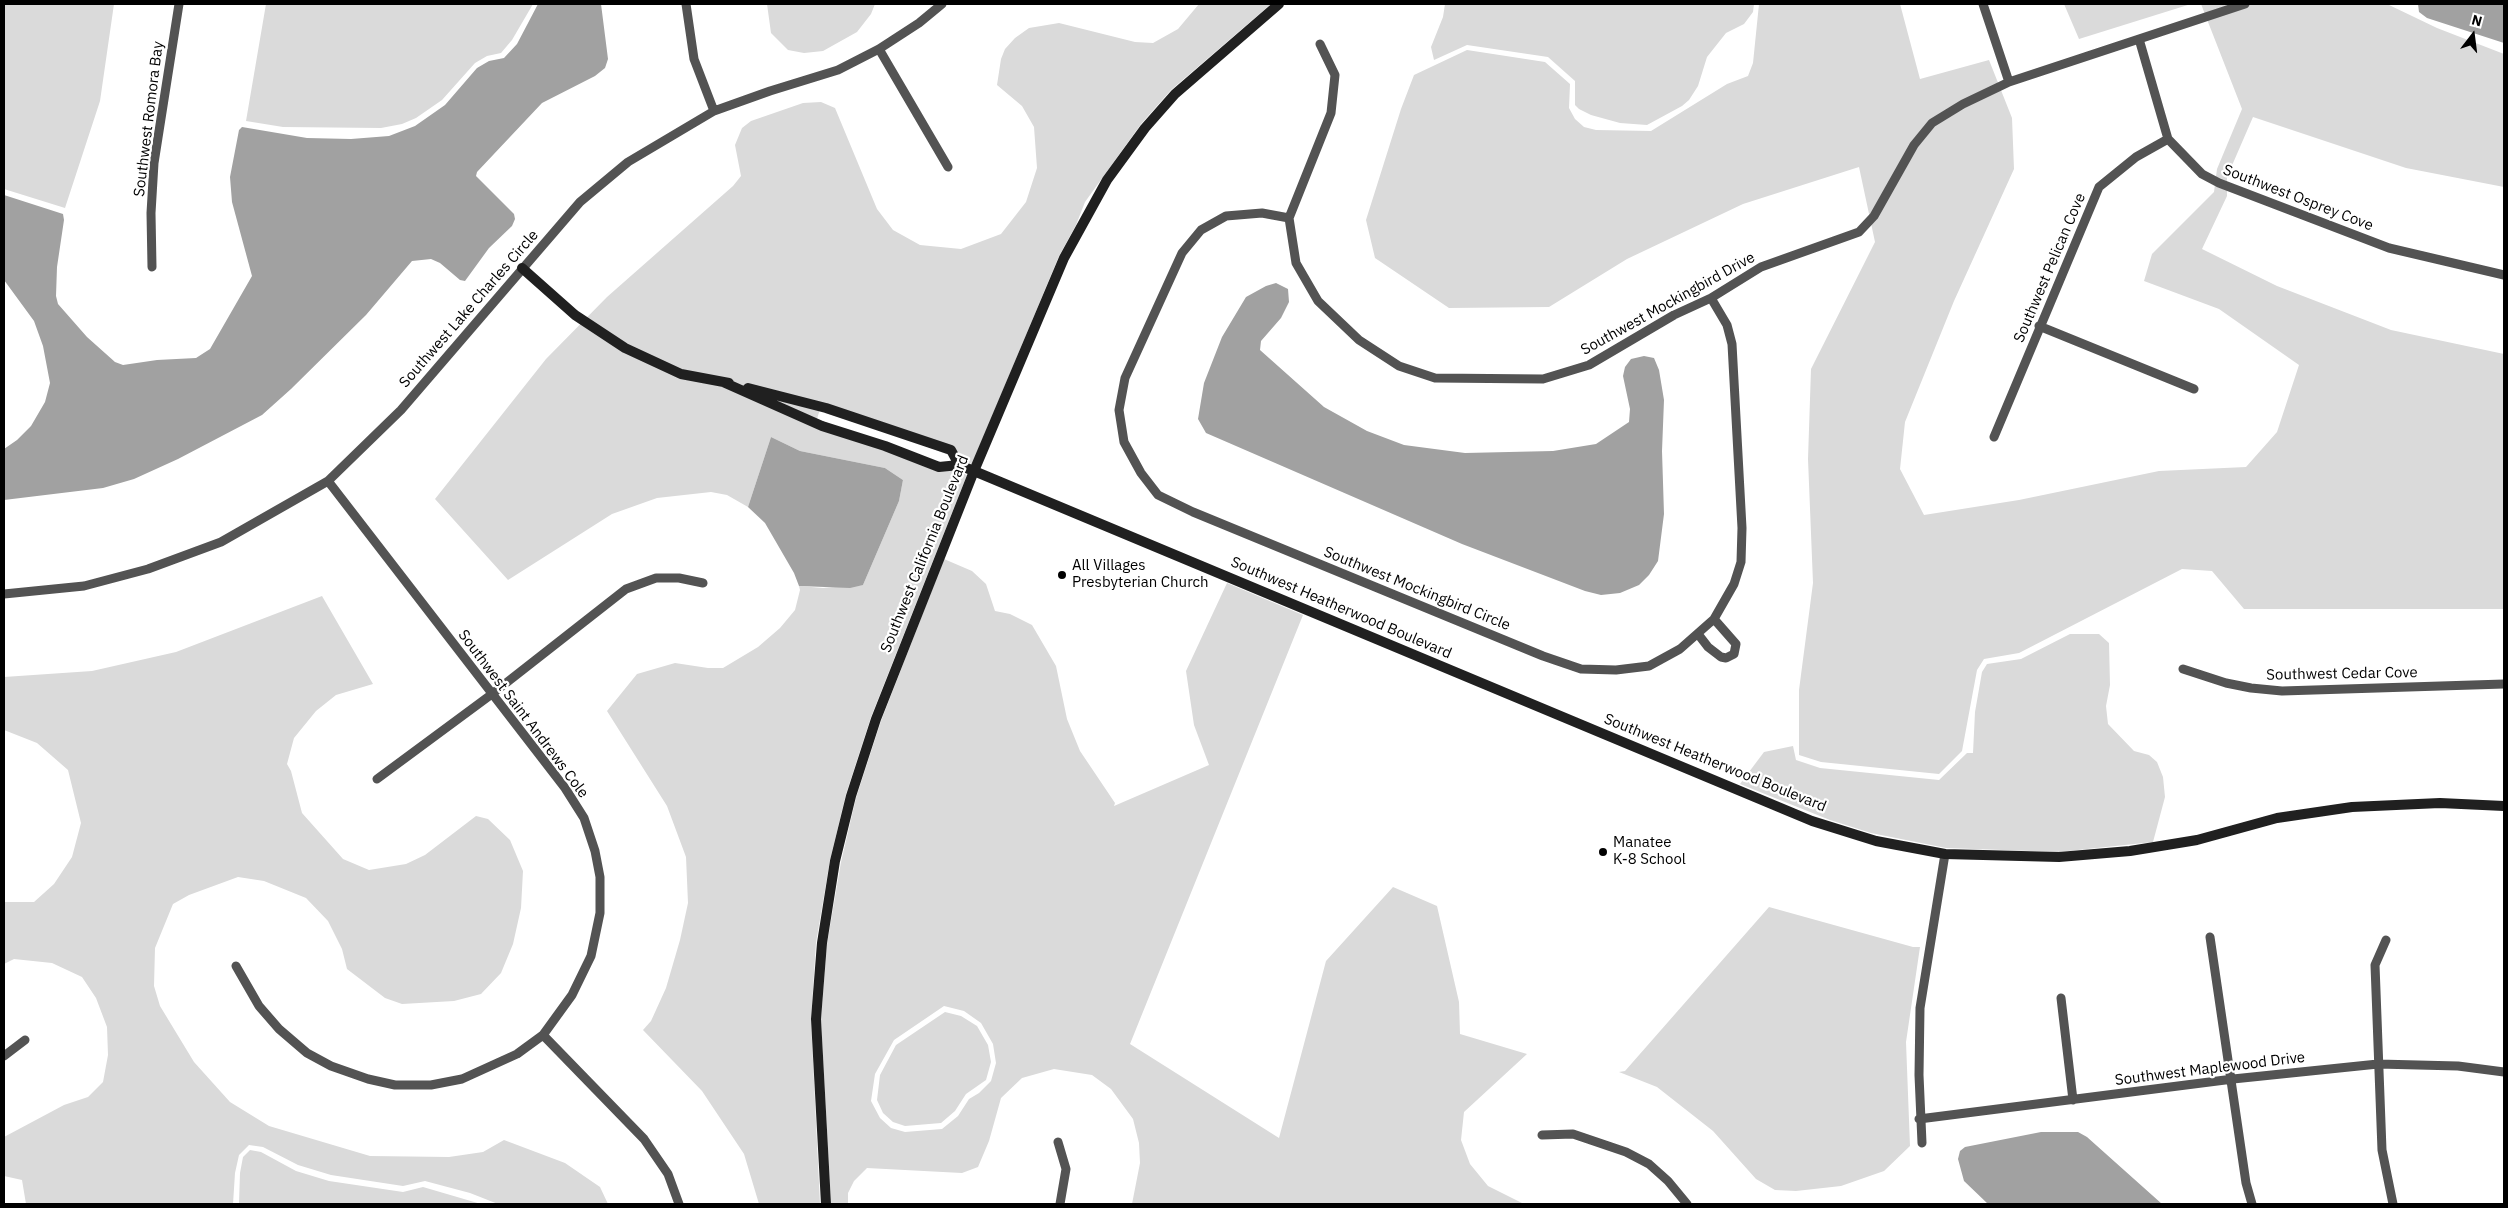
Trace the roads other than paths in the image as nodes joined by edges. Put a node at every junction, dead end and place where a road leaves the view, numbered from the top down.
1 (179, 4) edge
2 (686, 4) edge
3 (942, 4) edge
4 (1279, 4) edge
5 (1983, 4) edge
6 (2245, 4) edge
7 (2139, 39) junction
8 (1320, 44) dead end
9 (879, 49) junction
10 (2009, 82) junction
11 (714, 112) junction
12 (2168, 140) junction
13 (948, 167) dead end
14 (1289, 218) junction
15 (152, 267) dead end
16 (522, 268) junction
17 (2504, 275) edge
18 (1711, 298) junction
19 (2039, 326) junction
20 (723, 382) junction
21 (2194, 389) dead end
22 (843, 413) junction
23 (838, 431) junction
24 (1994, 437) dead end
25 (959, 465) junction
26 (974, 471) junction
27 (328, 481) junction
28 (703, 583) dead end
29 (4, 594) edge
30 (1714, 619) junction
31 (1698, 634) junction
32 (2184, 670) dead end
33 (2504, 684) edge
34 (492, 694) junction
35 (377, 778) dead end
36 (2504, 806) edge
37 (1944, 854) junction
38 (2210, 937) dead end
39 (2386, 940) dead end
40 (236, 966) dead end
41 (2060, 998) dead end
42 (543, 1035) junction
43 (25, 1040) dead end
44 (4, 1056) edge
45 (2378, 1064) junction
46 (2504, 1072) edge
47 (2233, 1079) junction
48 (2073, 1100) junction
49 (1919, 1119) junction
50 (1542, 1135) dead end
51 (1058, 1142) dead end
52 (1922, 1143) dead end
53 (679, 1204) edge
54 (826, 1204) edge
55 (1060, 1204) edge
56 (1687, 1204) edge
57 (2252, 1204) edge
58 (2393, 1204) edge

1 - 15 street, Southwest Romora Bay
2 - 11 street
3 - 9 street, Southwest Lake Charles Circle
4 - 26 street, Southwest California Boulevard
5 - 10 street
6 - 7 street, Southwest Mockingbird Drive
7 - 10 street, Southwest Mockingbird Drive
7 - 12 street, Southwest Osprey Cove
8 - 14 street, Southwest Mockingbird Drive
9 - 11 street, Southwest Lake Charles Circle
9 - 13 street
10 - 18 street, Southwest Mockingbird Drive
11 - 16 street, Southwest Lake Charles Circle
12 - 17 street, Southwest Osprey Cove
12 - 19 street, Southwest Pelican Cove
14 - 18 street, Southwest Mockingbird Drive
14 - 31 street, Southwest Mockingbird Circle
16 - 20 street, Southwest Heatherwood Boulevard
16 - 27 street, Southwest Lake Charles Circle
18 - 30 street, Southwest Mockingbird Circle
19 - 21 street
19 - 24 street, Southwest Pelican Cove
20 - 22 street, Southwest Heatherwood Boulevard
20 - 23 street, Southwest Heatherwood Boulevard
22 - 23 street
22 - 25 street, Southwest Heatherwood Boulevard
23 - 25 street, Southwest Heatherwood Boulevard
25 - 26 street, Southwest Heatherwood Boulevard
26 - 37 street, Southwest Heatherwood Boulevard
26 - 54 street, Southwest California Boulevard
27 - 29 street, Southwest Lake Charles Circle
27 - 34 street, Southwest Saint Andrews Cole
28 - 34 street
30 - 31 street, Southwest Mockingbird Circle
30 - 31 street
32 - 33 street, Southwest Cedar Cove
34 - 35 street
34 - 42 street, Southwest Saint Andrews Cole
36 - 37 street, Southwest Heatherwood Boulevard
37 - 49 street
38 - 47 street
39 - 45 street
40 - 42 street, Southwest Saint Andrews Cole
41 - 48 street
42 - 53 street
43 - 44 street
45 - 46 street, Southwest Maplewood Drive
45 - 47 street, Southwest Maplewood Drive
45 - 58 street
47 - 48 street, Southwest Maplewood Drive
47 - 57 street
48 - 49 street, Southwest Maplewood Drive
49 - 52 street
50 - 56 street
51 - 55 street

